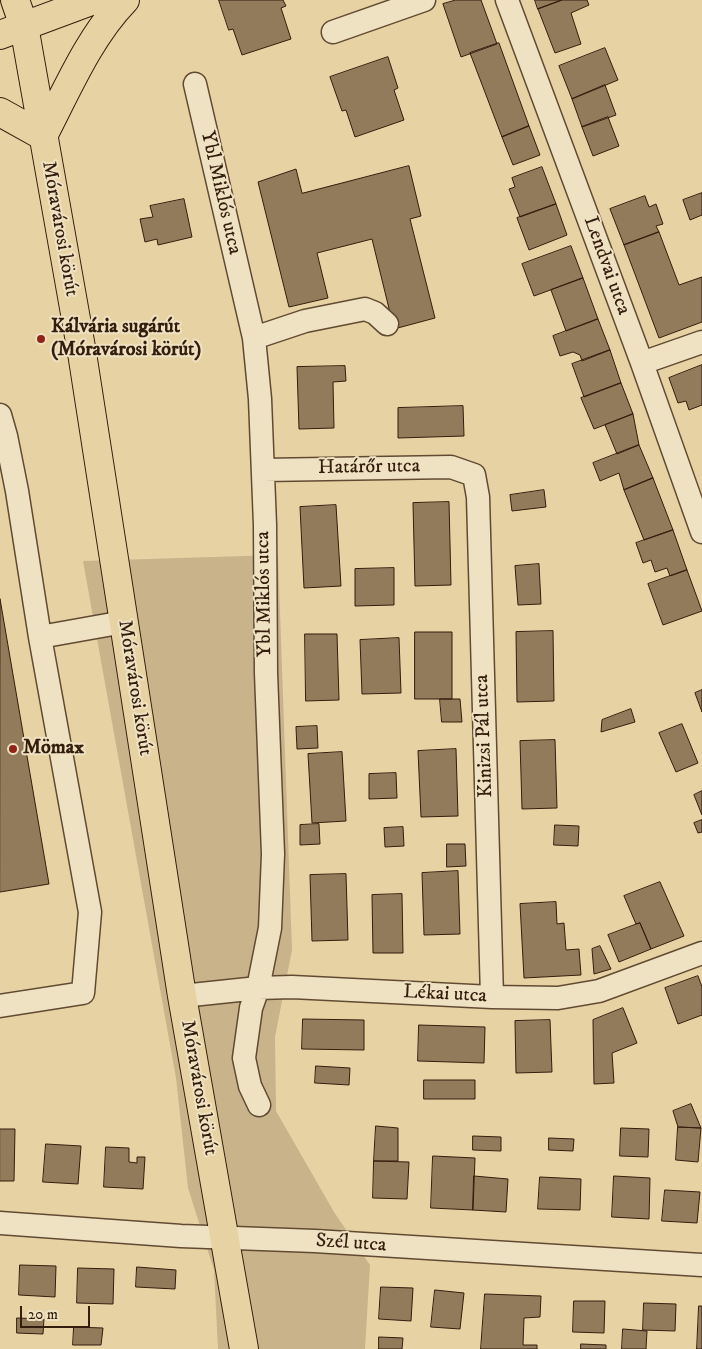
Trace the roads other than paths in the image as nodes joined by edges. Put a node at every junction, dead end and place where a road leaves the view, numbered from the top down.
1 (15, 0) edge
2 (94, 0) edge
3 (125, 0) edge
4 (424, 0) edge
5 (507, 0) edge
6 (12, 31) edge
7 (333, 32) dead end
8 (195, 84) dead end
9 (0, 112) edge
10 (43, 136) junction
11 (387, 324) dead end
12 (254, 338) junction
13 (702, 342) edge
14 (642, 363) junction
15 (2, 429) edge
16 (263, 470) junction
17 (474, 475) joint
18 (8, 493) edge
19 (702, 532) edge
20 (124, 622) junction
21 (40, 637) junction
22 (702, 952) edge
23 (258, 988) junction
24 (182, 996) junction
25 (492, 997) junction
26 (0, 1006) edge
27 (259, 1105) dead end
28 (0, 1223) edge
29 (224, 1238) junction
30 (702, 1266) edge
31 (244, 1349) edge

1 - 6 main road, Móravárosi körút
2 - 6 main road
3 - 10 main road
4 - 7 street
5 - 14 street, Lendvai utca
6 - 10 main road, Móravárosi körút
8 - 12 street, Ybl Miklós utca
9 - 10 main road
10 - 20 main road, Móravárosi körút
11 - 12 street
12 - 16 street, Ybl Miklós utca
13 - 14 street
14 - 19 street, Lendvai utca
15 - 18 street
16 - 17 street, Határőr utca
16 - 23 street, Ybl Miklós utca
17 - 25 street, Kinizsi Pál utca
18 - 21 street
20 - 21 street
20 - 24 main road, Móravárosi körút
21 - 26 street
22 - 25 street, Lékai utca
23 - 24 street, Lékai utca
23 - 25 street, Lékai utca
23 - 27 street, Ybl Miklós utca
24 - 29 main road, Móravárosi körút
28 - 29 street, Szél utca
29 - 30 street, Szél utca
29 - 31 main road, Móravárosi körút

